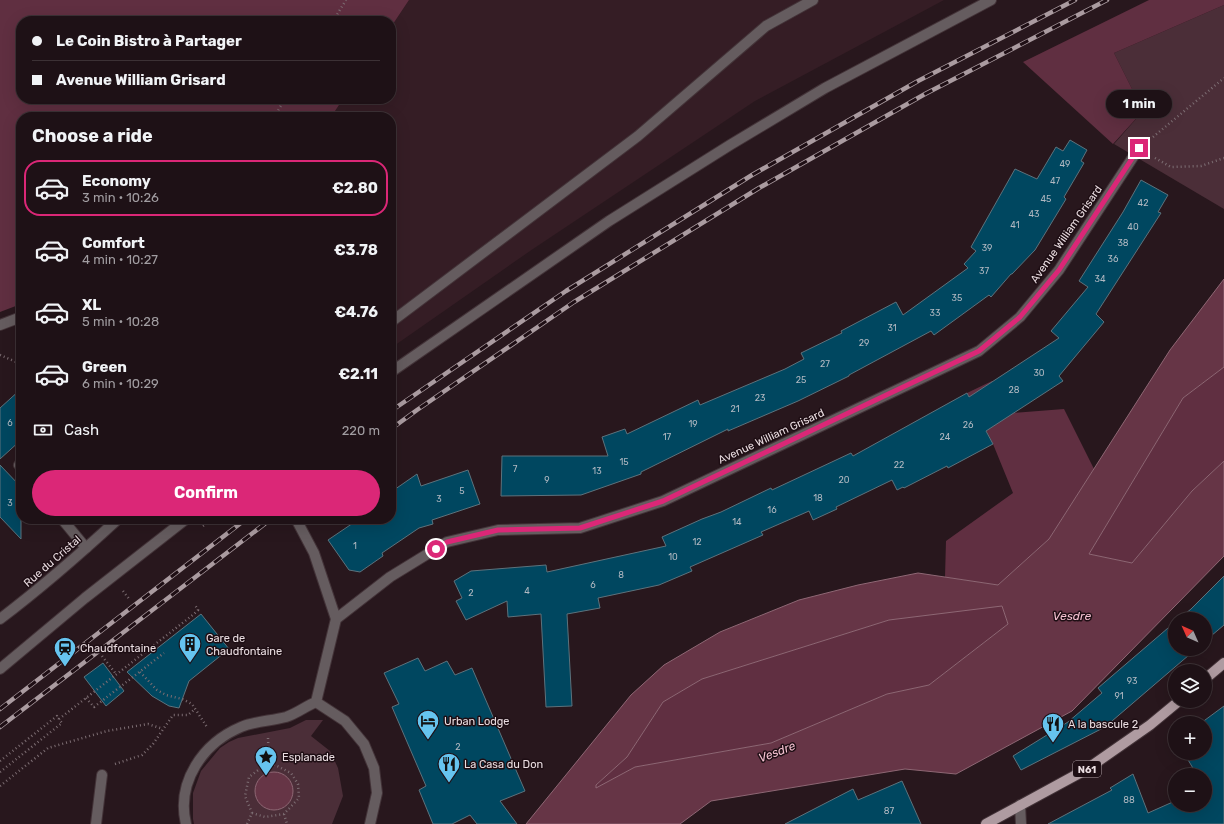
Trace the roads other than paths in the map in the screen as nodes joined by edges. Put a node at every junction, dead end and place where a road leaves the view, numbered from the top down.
1 (812, 0) edge
2 (991, 0) edge
3 (1139, 148) road end
4 (396, 318) edge
5 (16, 319) edge
6 (0, 325) edge
7 (396, 369) edge
8 (66, 524) edge
9 (112, 524) edge
10 (180, 524) edge
11 (299, 524) edge
12 (86, 548) junction
13 (0, 619) edge
14 (336, 619) junction
15 (1224, 663) edge
16 (0, 669) edge
17 (1212, 673) edge
18 (316, 702) junction
19 (1171, 708) edge
20 (102, 776) road end
21 (1020, 805) junction
22 (96, 824) edge
23 (186, 824) edge
24 (370, 824) edge
25 (986, 824) edge
26 (1021, 824) edge

1 - 4 street
2 - 7 street
3 - 14 street, Avenue William Grisard
5 - 6 street
8 - 12 street
9 - 12 street, Rue du Cristal
10 - 16 street
11 - 14 street
12 - 13 street, Rue du Cristal
14 - 18 street
15 - 17 main road
18 - 23 street
18 - 24 street
19 - 21 main road, N61
20 - 22 street
21 - 25 main road, N61
21 - 26 street

